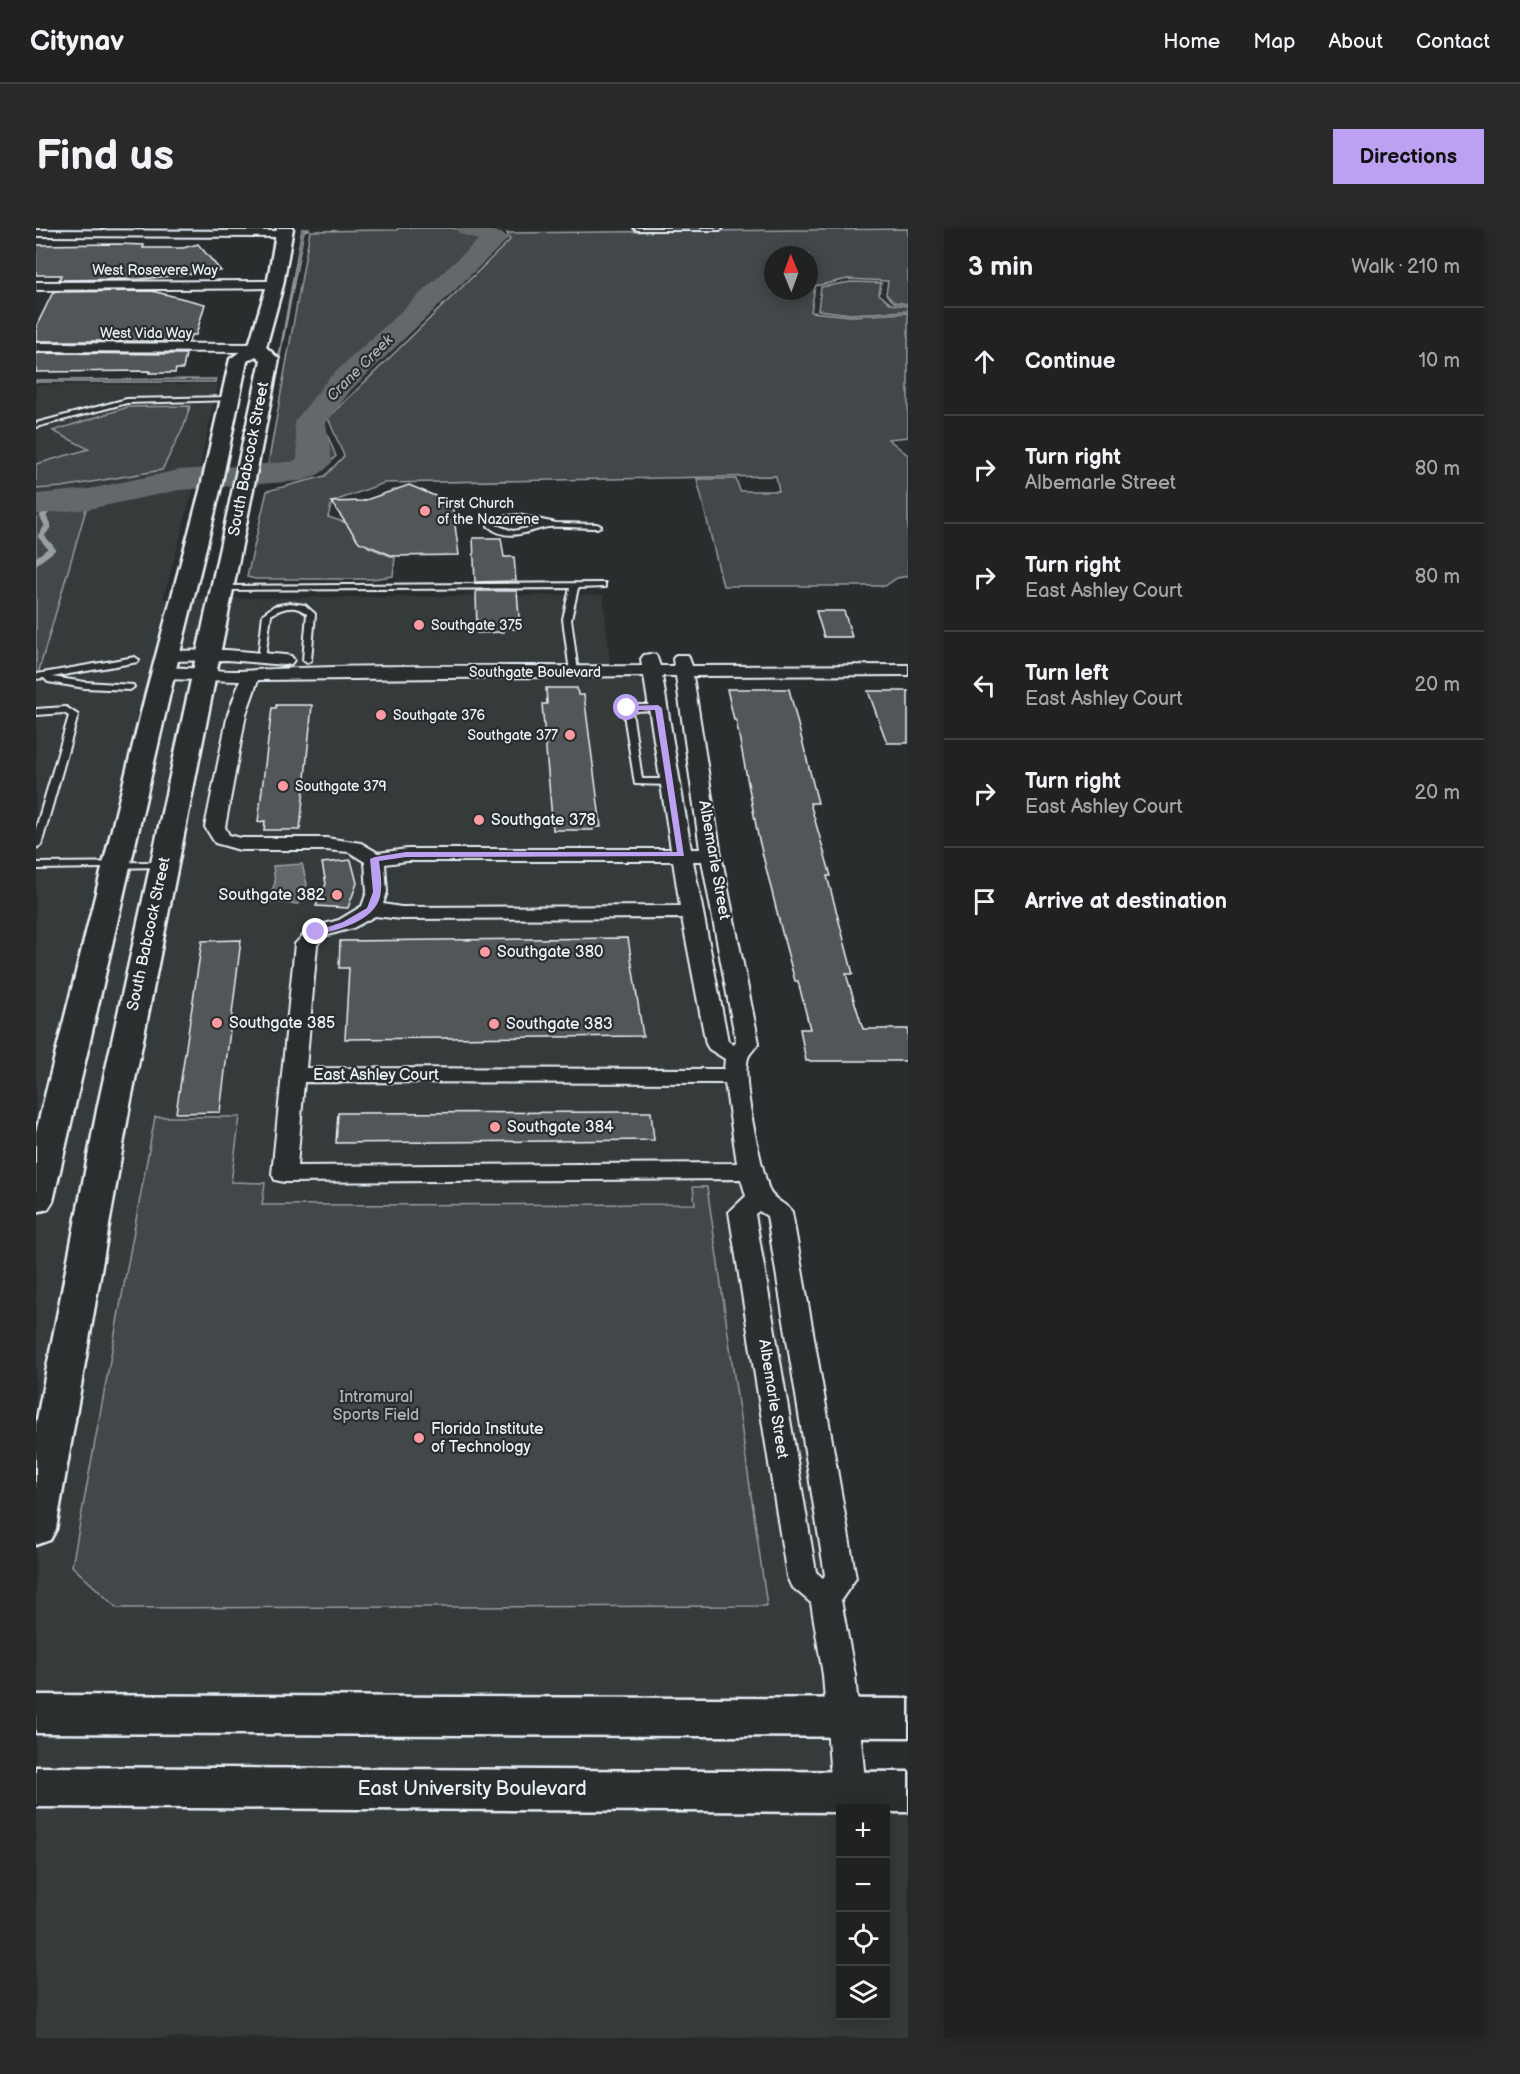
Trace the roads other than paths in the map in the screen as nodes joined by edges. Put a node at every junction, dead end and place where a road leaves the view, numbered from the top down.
1 (637, 228) edge
2 (655, 228) edge
3 (720, 228) edge
4 (284, 231) edge
5 (36, 233) edge
6 (275, 285) junction
7 (36, 286) edge
8 (36, 347) edge
9 (257, 348) junction
10 (231, 399) junction
11 (36, 425) edge
12 (548, 525) junction
13 (597, 526) dead end
14 (602, 585) dead end
15 (574, 586) junction
16 (222, 588) junction
17 (908, 658) edge
18 (135, 660) dead end
19 (307, 660) junction
20 (205, 664) junction
21 (166, 665) junction
22 (651, 665) junction
23 (683, 665) junction
24 (256, 666) junction
25 (573, 666) junction
26 (908, 670) edge
27 (36, 677) edge
28 (130, 687) dead end
29 (688, 707) junction
30 (658, 708) junction
31 (36, 712) edge
32 (670, 782) junction
33 (701, 782) junction
34 (36, 845) edge
35 (681, 855) junction
36 (711, 855) junction
37 (375, 859) junction
38 (116, 865) junction
39 (164, 865) junction
40 (36, 866) edge
41 (722, 905) junction
42 (691, 908) junction
43 (371, 909) junction
44 (737, 982) junction
45 (704, 983) junction
46 (736, 1066) junction
47 (294, 1075) junction
48 (751, 1171) junction
49 (759, 1198) junction
50 (36, 1201) edge
51 (36, 1529) edge
52 (825, 1598) junction
53 (36, 1714) edge
54 (843, 1718) junction
55 (908, 1718) edge
56 (36, 1787) edge
57 (849, 1791) junction
58 (908, 1792) edge

1 - 2 lane
2 - 3 lane
4 - 5 street
4 - 6 main road, South Babcock Street
6 - 7 street, West Rosevere Way
6 - 9 main road, South Babcock Street
8 - 9 street, West Vida Way
9 - 10 main road, South Babcock Street
9 - 16 main road, South Babcock Street
10 - 11 lane
10 - 21 main road, South Babcock Street
12 - 12 lane
12 - 13 lane
14 - 15 lane
15 - 16 lane
15 - 25 lane
16 - 20 main road, South Babcock Street
17 - 23 street, Southgate Boulevard
18 - 27 lane
19 - 24 street, Southgate Boulevard
19 - 24 lane
19 - 25 street, Southgate Boulevard
20 - 21 street, Southgate Boulevard
20 - 24 street, Southgate Boulevard
20 - 39 main road, South Babcock Street
21 - 38 main road, South Babcock Street
22 - 23 street, Southgate Boulevard
22 - 25 street, Southgate Boulevard
22 - 30 street, Albemarle Street
23 - 26 street, Southgate Boulevard
23 - 29 street, Albemarle Street
24 - 25 street, Southgate Boulevard
24 - 37 street
27 - 28 lane
29 - 30 street
29 - 33 street, Albemarle Street
30 - 32 street, Albemarle Street
30 - 32 lane
31 - 34 lane
32 - 33 street
32 - 35 street, Albemarle Street
33 - 36 street, Albemarle Street
35 - 36 street
35 - 37 street
35 - 42 street, Albemarle Street
36 - 41 street, Albemarle Street
37 - 43 street
38 - 39 lane
38 - 40 lane
38 - 50 main road, South Babcock Street
39 - 51 main road, South Babcock Street
41 - 42 street
41 - 44 street, Albemarle Street
42 - 43 street
42 - 45 street, Albemarle Street
43 - 47 street, East Ashley Court
44 - 45 street
44 - 46 street, Albemarle Street
45 - 46 street, Albemarle Street
46 - 47 street, East Ashley Court
46 - 48 street, Albemarle Street
47 - 48 street
48 - 49 street, Albemarle Street
49 - 52 street
49 - 52 street, Albemarle Street
52 - 54 street
53 - 54 main road
54 - 55 main road
54 - 57 street
56 - 57 main road, East University Boulevard
57 - 58 main road, East University Boulevard

